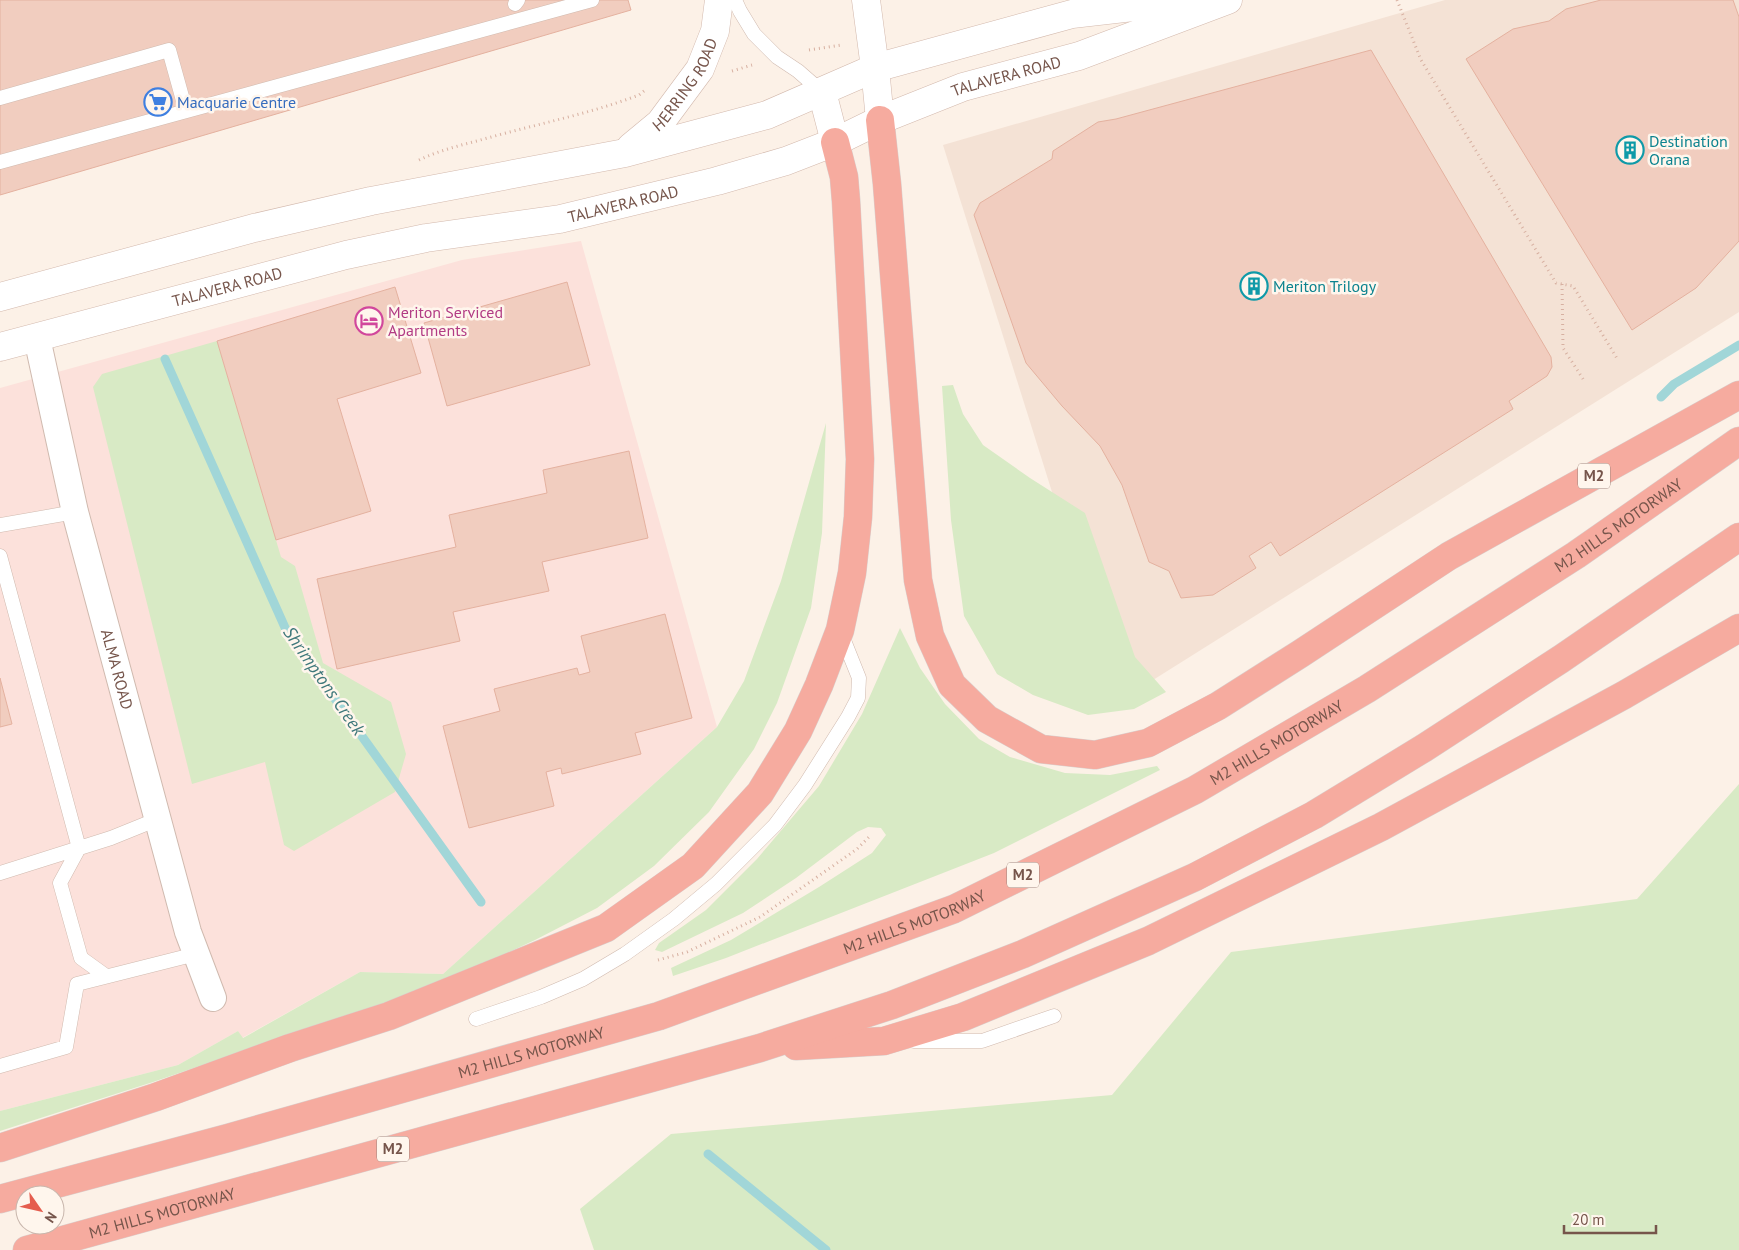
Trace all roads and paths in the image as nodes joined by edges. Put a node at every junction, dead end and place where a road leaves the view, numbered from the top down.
1 (592, 0) edge
2 (719, 0) edge
3 (736, 0) edge
4 (866, 0) edge
5 (1194, 0) edge
6 (1228, 0) edge
7 (1397, 0) edge
8 (844, 44) dead end
9 (801, 50) dead end
10 (754, 64) dead end
11 (875, 68) junction
12 (727, 73) dead end
13 (822, 92) junction
14 (0, 98) edge
15 (186, 111) junction
16 (880, 120) junction
17 (834, 142) junction
18 (625, 153) junction
19 (0, 162) edge
20 (1562, 284) junction
21 (0, 297) edge
22 (37, 338) junction
23 (0, 347) edge
24 (1618, 360) dead end
25 (1585, 382) dead end
26 (1739, 395) edge
27 (1739, 441) edge
28 (75, 512) junction
29 (0, 525) edge
30 (1739, 537) edge
31 (0, 556) edge
32 (1739, 628) edge
33 (840, 630) junction
34 (158, 819) junction
35 (869, 837) dead end
36 (79, 848) junction
37 (0, 873) edge
38 (196, 954) junction
39 (625, 954) junction
40 (106, 976) junction
41 (213, 998) dead end
42 (1054, 1016) dead end
43 (476, 1019) dead end
44 (884, 1041) junction
45 (760, 1048) junction
46 (0, 1066) edge
47 (0, 1148) edge
48 (0, 1199) edge
49 (27, 1250) edge

1 - 15 lane
2 - 18 main road, HERRING ROAD
3 - 13 lane
4 - 11 main road
5 - 11 main road
6 - 16 main road, TALAVERA ROAD
7 - 20 path
8 - 9 path
10 - 12 path
11 - 13 main road
11 - 16 main road
13 - 17 main road
13 - 18 main road
14 - 15 lane
15 - 19 lane
16 - 17 main road, TALAVERA ROAD
16 - 26 highway, M2
17 - 22 main road, TALAVERA ROAD
17 - 33 highway
18 - 21 main road
20 - 24 path
20 - 25 path
22 - 23 main road, TALAVERA ROAD
22 - 28 street, ALMA ROAD
27 - 48 highway, M2 HILLS MOTORWAY / M2
28 - 29 lane
28 - 34 street, ALMA ROAD
30 - 45 highway, M2 HILLS MOTORWAY / M2
31 - 36 lane
32 - 44 highway, M2
33 - 39 lane
33 - 47 highway
34 - 36 lane
34 - 38 street, ALMA ROAD
35 - 39 path
36 - 37 lane
36 - 40 lane
38 - 40 lane
38 - 41 street, ALMA ROAD
39 - 43 lane
40 - 46 lane
42 - 44 lane
44 - 45 highway, M2
45 - 49 highway, M2 HILLS MOTORWAY / M2

